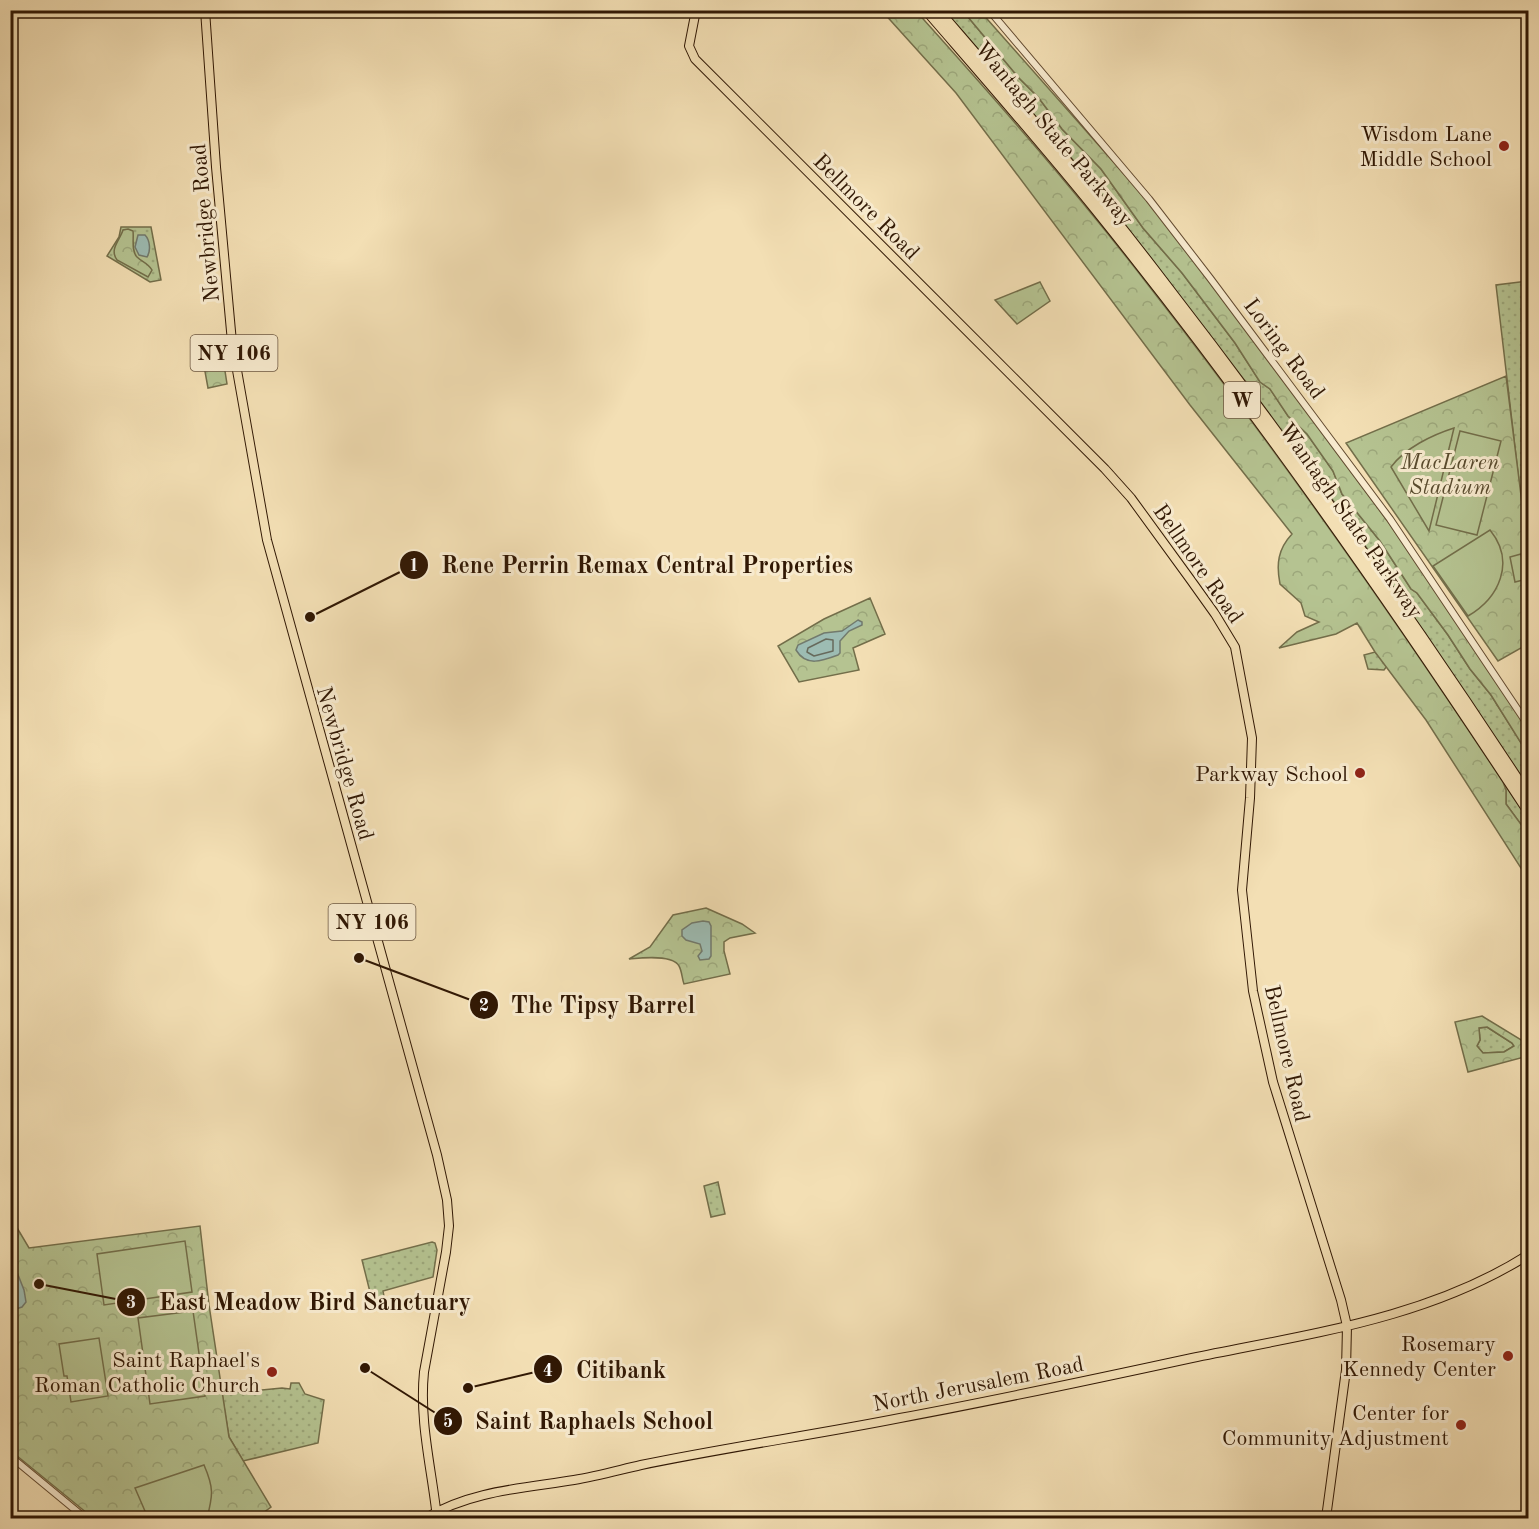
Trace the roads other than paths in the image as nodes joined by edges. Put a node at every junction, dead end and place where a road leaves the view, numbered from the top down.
1 (205, 10) edge
2 (696, 10) edge
3 (926, 10) edge
4 (938, 10) edge
5 (989, 10) edge
6 (1528, 725) edge
7 (1528, 795) edge
8 (1528, 811) edge
9 (1528, 1255) edge
10 (1347, 1326) junction
11 (10, 1456) edge
12 (436, 1515) edge
13 (85, 1518) edge
14 (426, 1518) edge
15 (1326, 1518) edge

1 - 12 main road, Newbridge Road / NY 106
2 - 10 main road, Bellmore Road
3 - 8 highway, Wantagh State Parkway / W
4 - 7 highway, Wantagh State Parkway / W
5 - 6 street, Loring Road
9 - 10 main road, North Jerusalem Road
10 - 12 main road, North Jerusalem Road
10 - 15 main road, Bellmore Road
11 - 13 street
12 - 14 main road, North Jerusalem Road

